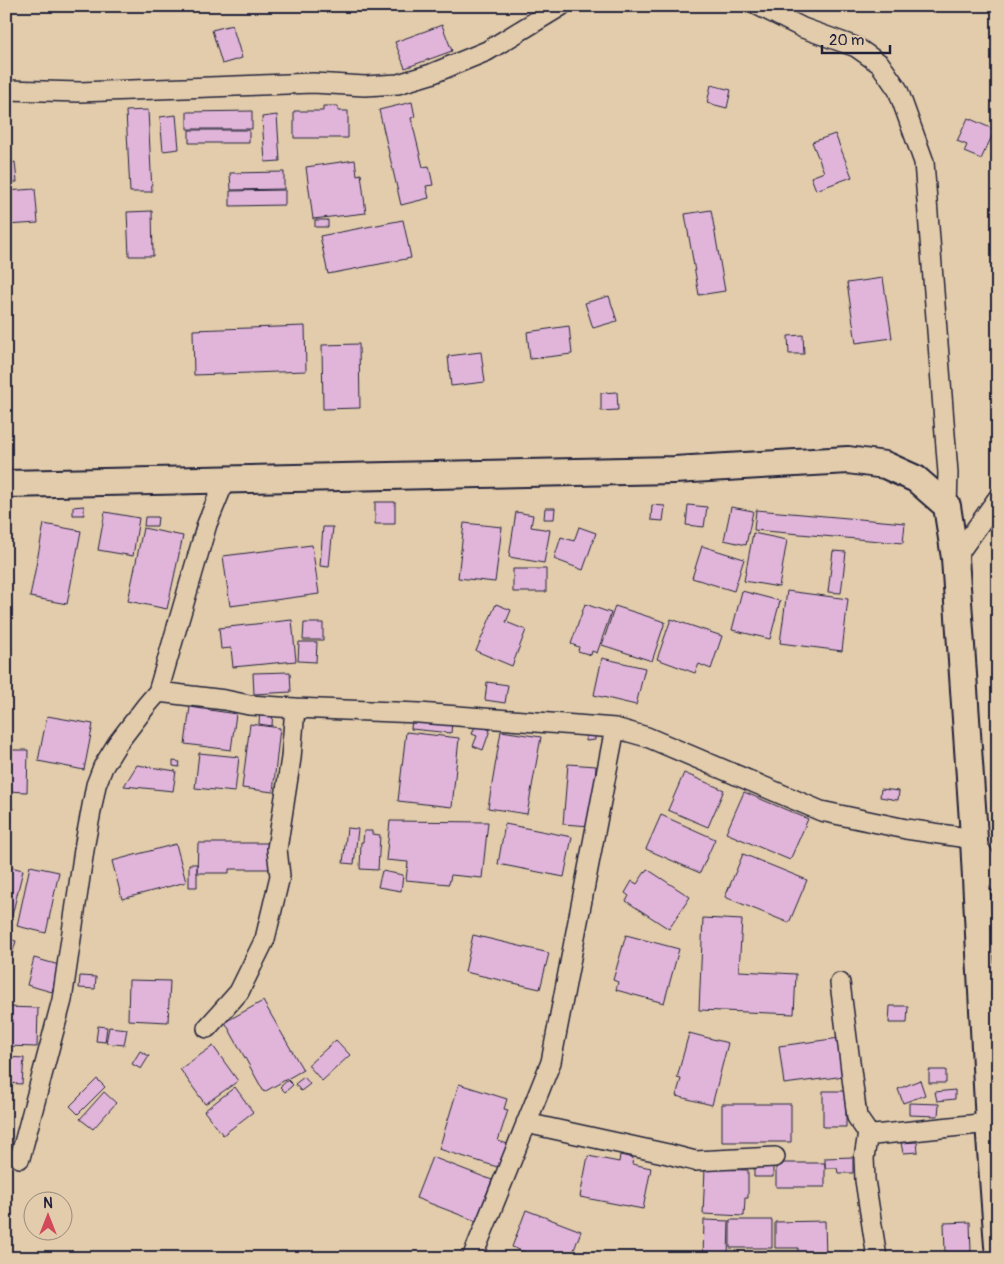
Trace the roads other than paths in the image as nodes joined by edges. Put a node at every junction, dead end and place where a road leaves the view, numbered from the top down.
1 (561, 6) edge
2 (759, 6) edge
3 (6, 90) edge
4 (225, 480) junction
5 (6, 484) edge
6 (998, 498) edge
7 (947, 506) junction
8 (956, 558) junction
9 (158, 692) junction
10 (294, 708) junction
11 (615, 728) junction
12 (974, 839) junction
13 (998, 882) edge
14 (840, 983) dead end
15 (207, 1028) dead end
16 (526, 1123) junction
17 (989, 1123) junction
18 (868, 1133) junction
19 (776, 1156) dead end
20 (20, 1158) dead end
21 (998, 1246) edge
22 (472, 1258) edge
23 (878, 1258) edge

1 - 3 street
2 - 7 street
4 - 5 main road
4 - 7 main road
4 - 9 street
6 - 8 street
7 - 8 main road
8 - 12 main road
9 - 10 street
9 - 20 street
10 - 11 street
10 - 15 street
11 - 12 street
11 - 16 street
12 - 13 street
12 - 17 main road
14 - 18 street
16 - 19 street
16 - 22 street
17 - 18 street
17 - 21 main road
18 - 23 street

